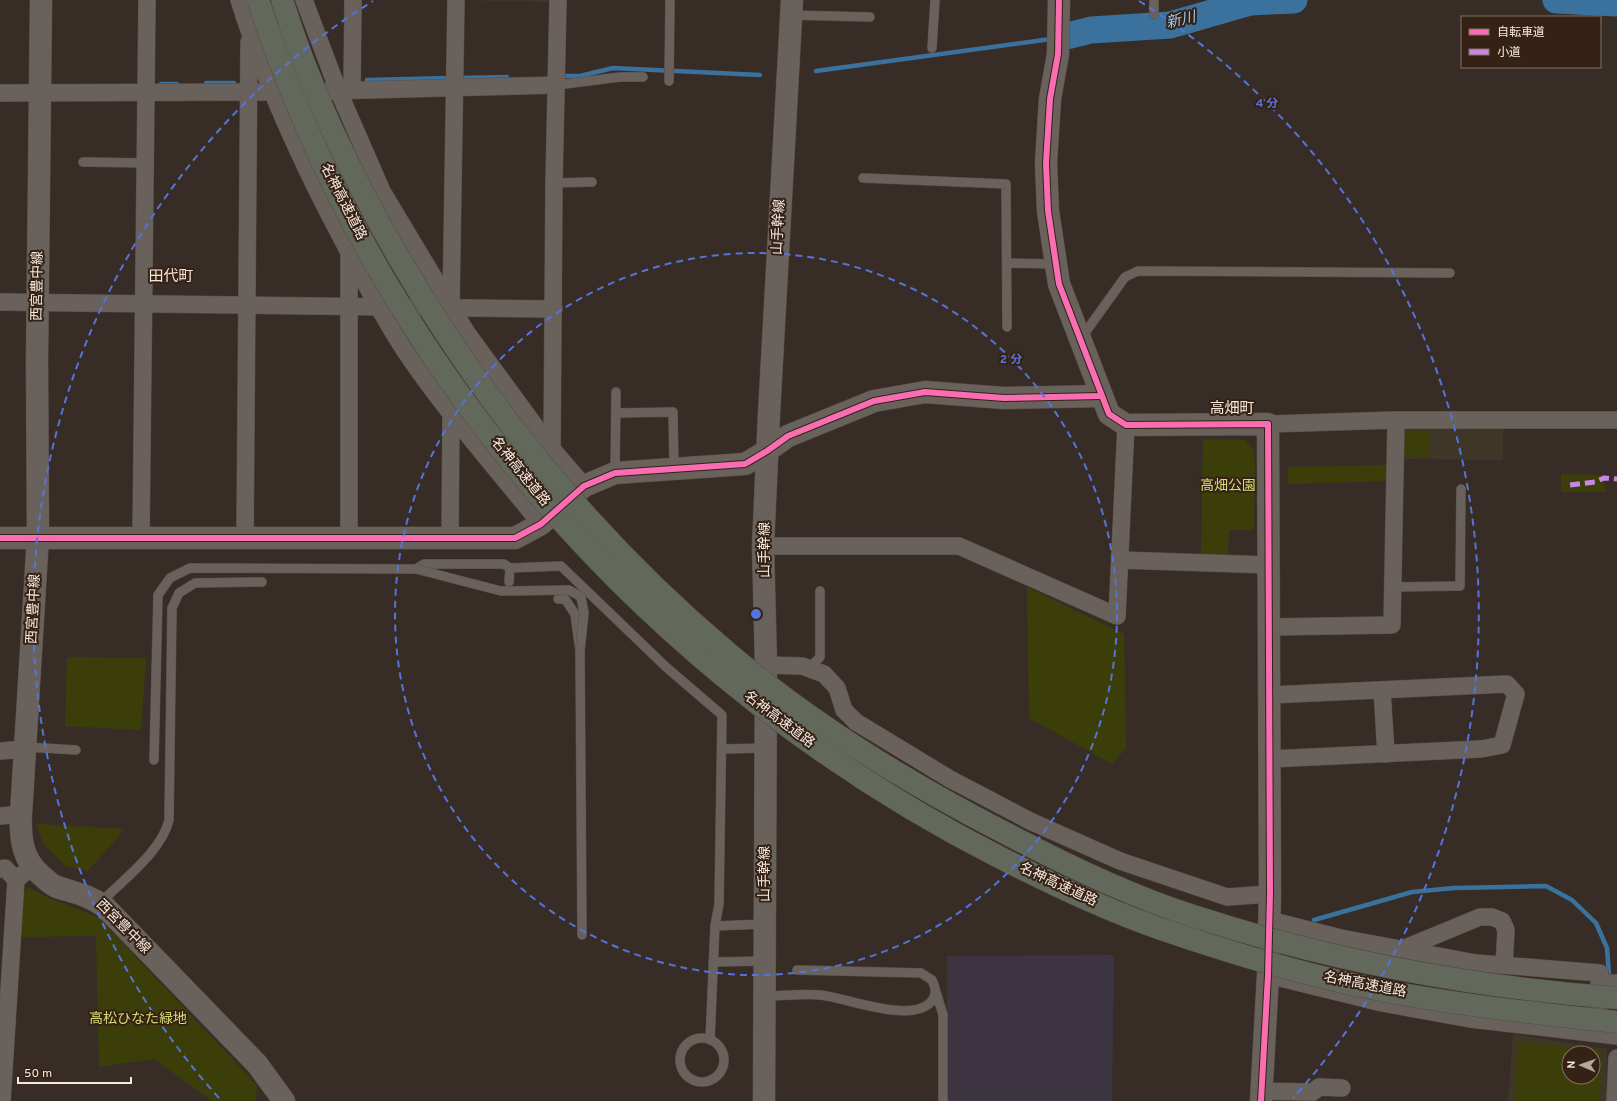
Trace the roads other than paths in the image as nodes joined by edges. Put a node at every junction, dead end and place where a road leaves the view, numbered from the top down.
1 (41, 0) edge
2 (147, 0) edge
3 (239, 0) edge
4 (258, 0) edge
5 (282, 0) edge
6 (304, 0) edge
7 (352, 0) edge
8 (456, 0) edge
9 (558, 0) edge
10 (670, 0) edge
11 (935, 0) edge
12 (1059, 0) edge
13 (1154, 0) edge
14 (791, 7) edge
15 (1154, 14) dead end
16 (870, 17) dead end
17 (250, 33) junction
18 (932, 48) dead end
19 (643, 77) dead end
20 (455, 81) junction
21 (669, 81) dead end
22 (557, 85) junction
23 (345, 90) junction
24 (40, 92) junction
25 (248, 92) junction
26 (272, 92) junction
27 (146, 93) junction
28 (0, 94) edge
29 (83, 162) dead end
30 (146, 163) junction
31 (863, 178) dead end
32 (592, 182) dead end
33 (554, 184) junction
34 (349, 254) junction
35 (1006, 263) junction
36 (1056, 264) junction
37 (1450, 273) dead end
38 (0, 302) edge
39 (38, 302) junction
40 (144, 304) junction
41 (248, 305) junction
42 (350, 306) junction
43 (377, 306) junction
44 (451, 308) junction
45 (554, 308) junction
46 (1007, 327) dead end
47 (1080, 340) junction
48 (616, 392) dead end
49 (1101, 396) junction
50 (616, 413) junction
51 (451, 414) junction
52 (1396, 420) junction
53 (1617, 420) edge
54 (1268, 424) junction
55 (1126, 425) junction
56 (552, 449) junction
57 (767, 451) junction
58 (674, 468) junction
59 (615, 473) junction
60 (584, 486) junction
61 (1461, 489) dead end
62 (541, 524) junction
63 (38, 537) junction
64 (0, 538) edge
65 (141, 538) junction
66 (245, 538) junction
67 (349, 538) junction
68 (450, 538) junction
69 (764, 546) junction
70 (1120, 560) junction
71 (1269, 565) junction
72 (510, 568) junction
73 (416, 569) junction
74 (262, 582) dead end
75 (510, 582) dead end
76 (1394, 587) junction
77 (820, 591) dead end
78 (558, 599) dead end
79 (1270, 627) junction
80 (580, 651) junction
81 (766, 665) junction
82 (809, 668) junction
83 (1382, 690) junction
84 (1270, 695) junction
85 (26, 748) junction
86 (765, 748) junction
87 (722, 749) junction
88 (76, 750) dead end
89 (0, 751) edge
90 (1386, 754) junction
91 (1270, 759) junction
92 (154, 760) dead end
93 (11, 815) edge
94 (0, 869) edge
95 (24, 873) junction
96 (1270, 894) junction
97 (100, 903) junction
98 (1269, 920) junction
99 (765, 924) junction
100 (715, 926) junction
101 (582, 935) dead end
102 (1400, 950) junction
103 (765, 961) junction
104 (713, 962) junction
105 (1504, 966) junction
106 (797, 970) dead end
107 (1268, 976) junction
108 (1599, 978) junction
109 (1617, 984) edge
110 (936, 992) junction
111 (765, 996) junction
112 (1617, 998) edge
113 (4, 1003) edge
114 (1617, 1022) edge
115 (1597, 1033) junction
116 (1617, 1036) edge
117 (710, 1040) junction
118 (1617, 1058) edge
119 (2, 1059) edge
120 (1342, 1088) dead end
121 (276, 1096) edge
122 (1261, 1096) edge
123 (2, 1101) edge
124 (764, 1101) edge
125 (943, 1101) edge
126 (1615, 1101) edge

1 - 24 street, 西宮豊中線
2 - 27 street
3 - 17 street
4 - 114 highway, 名神高速道路, bridge
5 - 112 highway, 名神高速道路, bridge
6 - 23 street
7 - 23 street
8 - 20 street
9 - 22 street
10 - 21 lane
11 - 18 lane
12 - 36 street
13 - 15 lane
14 - 16 lane
14 - 57 street, 山手幹線
17 - 25 street
17 - 26 street
19 - 22 lane
20 - 22 street
20 - 23 street
20 - 44 street
22 - 33 street
23 - 26 street
23 - 44 street
24 - 27 street
24 - 28 street
24 - 39 street, 西宮豊中線
25 - 26 street
25 - 27 street
25 - 41 street
26 - 34 street
27 - 30 street
29 - 30 lane
30 - 40 street
31 - 35 lane
32 - 33 lane
33 - 45 street
34 - 42 street
34 - 43 street
35 - 36 lane
35 - 46 lane
36 - 47 street
37 - 47 lane
38 - 39 street
39 - 40 street
39 - 63 street, 西宮豊中線
40 - 41 street
40 - 65 street
41 - 42 street
41 - 66 street
42 - 43 street
42 - 67 street
43 - 44 street
43 - 51 street
44 - 45 street
44 - 56 street
45 - 56 street
47 - 49 street
48 - 50 lane
49 - 55 street
49 - 57 street
50 - 58 lane
50 - 59 lane
51 - 62 street
51 - 68 street
52 - 53 street
52 - 54 street
52 - 76 street
54 - 55 street
54 - 71 street
55 - 70 street
56 - 60 street
57 - 58 street
57 - 69 street, 山手幹線
58 - 59 street
59 - 60 street
60 - 62 street
61 - 76 lane
62 - 68 street
63 - 64 street
63 - 65 street
63 - 85 street, 西宮豊中線
65 - 66 street
66 - 67 street
67 - 68 street
69 - 70 street
69 - 81 street, 山手幹線
70 - 71 street
71 - 79 street
72 - 73 lane
72 - 75 lane
72 - 87 lane
73 - 80 lane, bridge
73 - 92 lane
74 - 97 lane
76 - 79 street
77 - 82 lane
78 - 80 lane, bridge
79 - 84 street
80 - 101 lane
81 - 82 street
81 - 86 street, 山手幹線
82 - 96 street
83 - 84 street
83 - 90 street
83 - 90 street
84 - 91 street
85 - 88 lane
85 - 89 street
85 - 93 street, 西宮豊中線
86 - 87 lane
86 - 99 street, 山手幹線
87 - 100 lane
90 - 91 street
91 - 96 street
93 - 95 street, 西宮豊中線
94 - 95 street
95 - 97 street, 西宮豊中線
95 - 113 street
96 - 98 street
97 - 121 street, 西宮豊中線
98 - 102 street
98 - 107 street
99 - 100 lane
99 - 103 street, 山手幹線
100 - 104 lane
102 - 105 street
102 - 105 street
103 - 104 lane
103 - 111 street, 山手幹線
104 - 117 lane
105 - 108 street
106 - 110 lane
107 - 115 street
107 - 122 street
108 - 109 street
108 - 115 street
110 - 111 lane
110 - 125 lane
111 - 124 street, 山手幹線
113 - 119 street
115 - 116 street
117 - 117 lane
118 - 126 street
119 - 123 street
120 - 122 street

